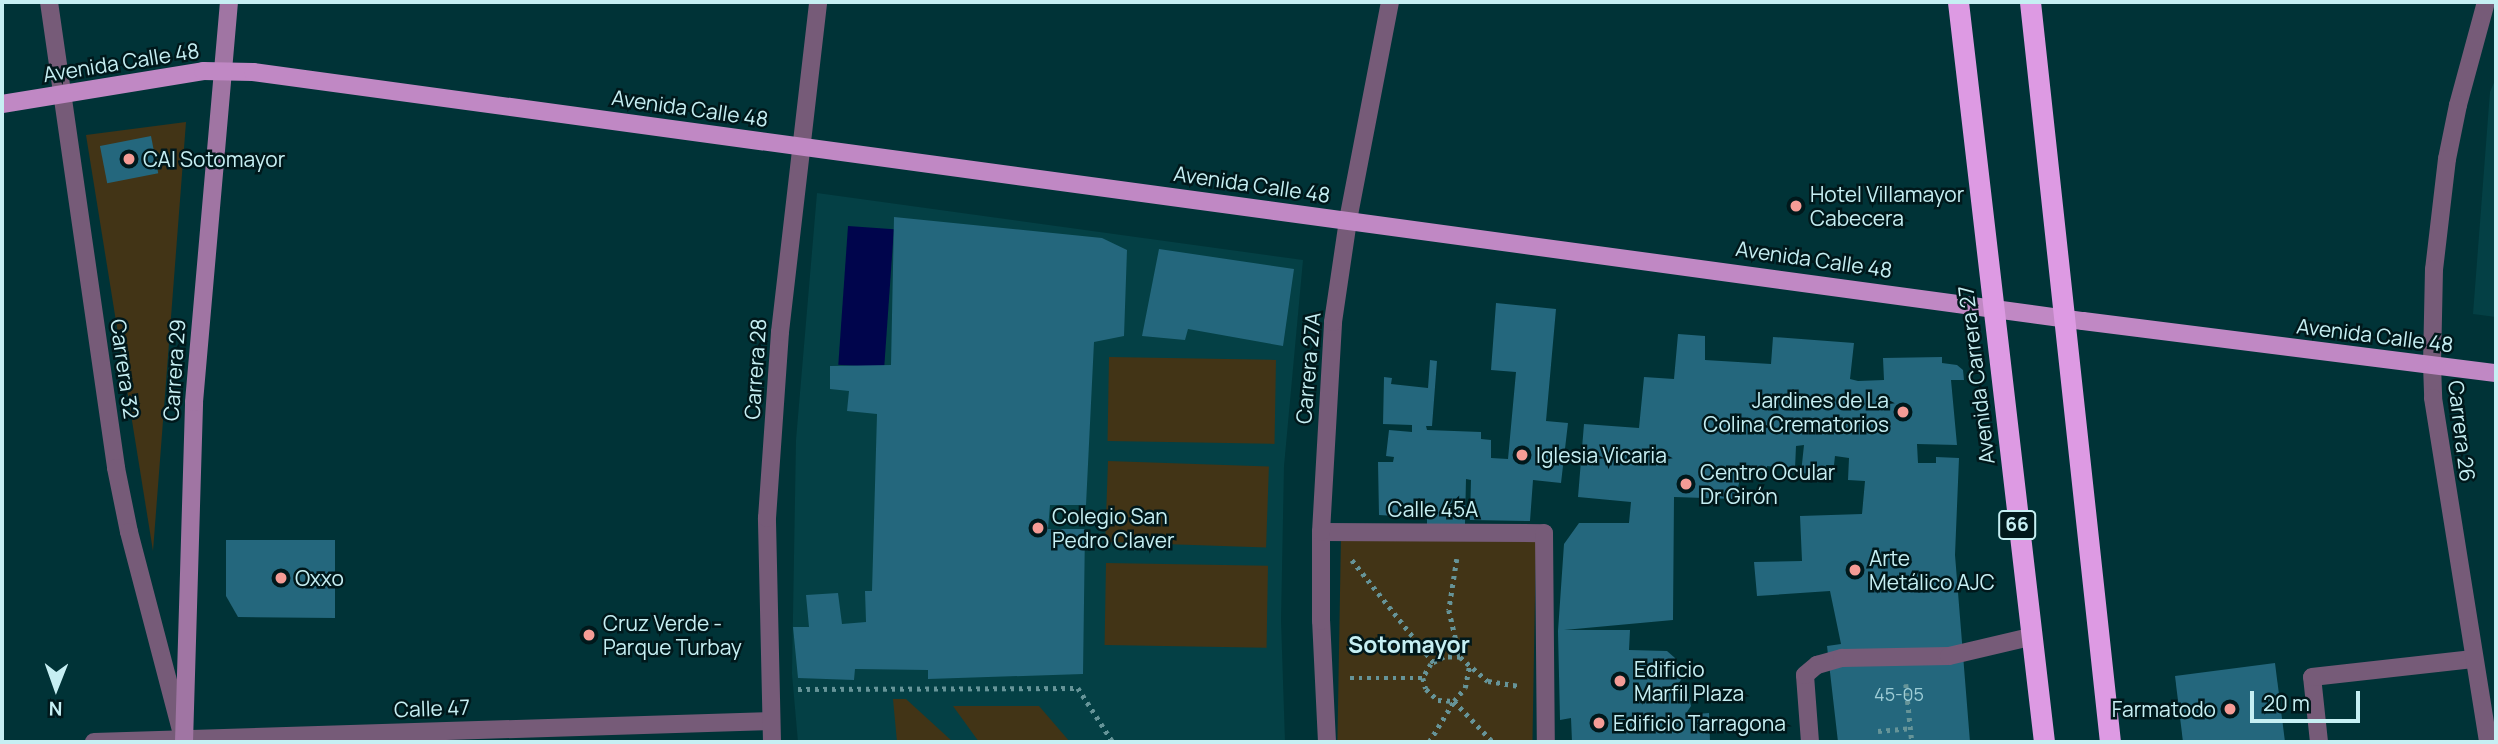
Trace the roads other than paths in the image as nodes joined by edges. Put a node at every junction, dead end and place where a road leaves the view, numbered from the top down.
1 (49, 2) edge
2 (229, 2) edge
3 (818, 2) edge
4 (1390, 2) edge
5 (1958, 2) edge
6 (2029, 2) edge
7 (2486, 2) edge
8 (223, 70) junction
9 (62, 94) junction
10 (2, 104) edge
11 (799, 146) junction
12 (1348, 220) junction
13 (1993, 307) junction
14 (2063, 317) junction
15 (2432, 365) junction
16 (2496, 373) edge
17 (1325, 531) junction
18 (2030, 637) junction
19 (2473, 659) junction
20 (770, 721) junction
21 (300, 738) edge
22 (183, 740) edge
23 (94, 742) edge
24 (772, 742) edge
25 (1327, 742) edge
26 (1546, 742) edge
27 (1810, 742) edge
28 (2044, 742) edge
29 (2110, 742) edge
30 (2319, 742) edge
31 (2487, 742) edge

1 - 9 street, Carrera 32
2 - 8 street, Carrera 29
3 - 11 street, Carrera 28
4 - 12 street, Carrera 27A
5 - 13 highway, Avenida Carrera 27 / 66
6 - 14 highway
7 - 15 street, Carrera 26
8 - 9 main road, Avenida Calle 48
8 - 11 main road, Avenida Calle 48
8 - 22 street, Carrera 29
9 - 10 main road, Avenida Calle 48
9 - 22 street, Carrera 32
11 - 12 main road, Avenida Calle 48
11 - 20 street, Carrera 28
12 - 13 main road, Avenida Calle 48
12 - 17 street, Carrera 27A
13 - 14 main road, Avenida Calle 48
13 - 18 highway, Avenida Carrera 27 / 66
14 - 15 main road, Avenida Calle 48
14 - 29 highway
15 - 16 main road, Avenida Calle 48
15 - 19 street, Carrera 26
17 - 25 street, Carrera 27A
17 - 26 street, Calle 45A
18 - 27 street
18 - 28 highway, Avenida Carrera 27 / 66
19 - 30 street
19 - 31 street, Carrera 26
20 - 21 street, Calle 47
20 - 24 street, Carrera 28
21 - 22 street, Calle 47
22 - 23 street, Calle 47

